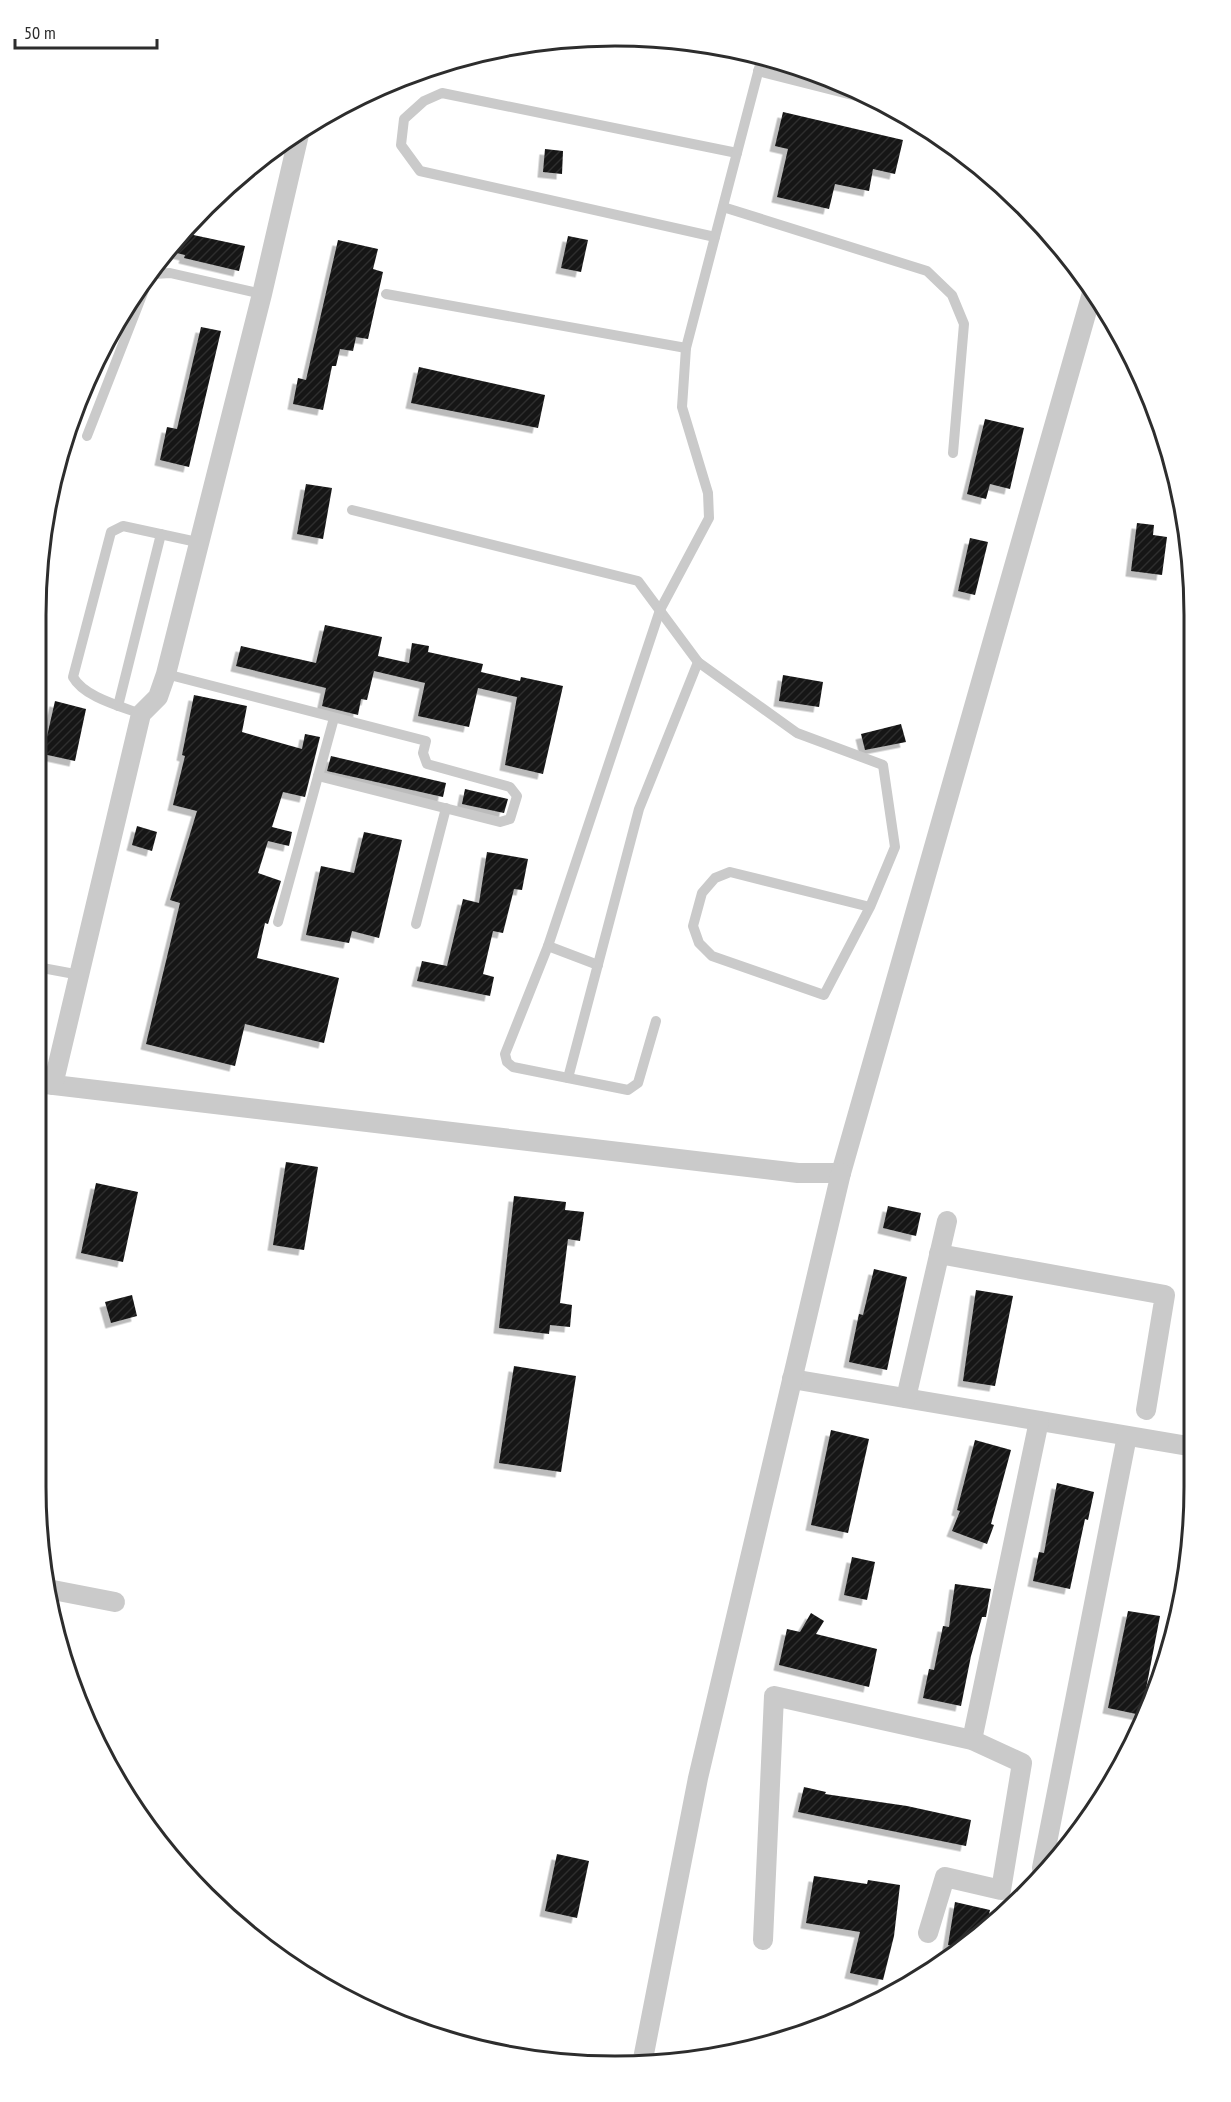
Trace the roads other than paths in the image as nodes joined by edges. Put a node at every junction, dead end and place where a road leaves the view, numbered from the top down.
1 (760, 65) edge
2 (759, 71) junction
3 (833, 90) edge
4 (297, 144) edge
5 (737, 153) junction
6 (723, 207) junction
7 (715, 237) junction
8 (161, 274) edge
9 (262, 294) junction
10 (386, 294) dead end
11 (1090, 300) edge
12 (138, 306) edge
13 (686, 348) junction
14 (87, 436) dead end
15 (953, 453) dead end
16 (352, 510) dead end
17 (161, 534) junction
18 (197, 542) junction
19 (660, 610) junction
20 (698, 662) junction
21 (166, 674) junction
22 (118, 706) junction
23 (141, 714) junction
24 (334, 718) junction
25 (318, 776) junction
26 (446, 808) junction
27 (870, 907) junction
28 (278, 922) dead end
29 (416, 924) dead end
30 (548, 946) junction
31 (598, 965) junction
32 (46, 969) edge
33 (80, 975) junction
34 (656, 1021) dead end
35 (568, 1078) junction
36 (46, 1081) edge
37 (46, 1084) edge
38 (841, 1173) junction
39 (947, 1221) dead end
40 (939, 1254) junction
41 (792, 1379) junction
42 (906, 1398) junction
43 (1146, 1410) dead end
44 (1039, 1421) junction
45 (1127, 1436) junction
46 (1184, 1445) edge
47 (56, 1591) edge
48 (115, 1602) dead end
49 (972, 1740) junction
50 (1043, 1862) edge
51 (928, 1933) dead end
52 (763, 1940) dead end
53 (644, 2054) edge

1 - 2 lane
2 - 3 lane
2 - 5 lane
4 - 9 street
5 - 6 lane
5 - 7 lane
6 - 7 lane
6 - 15 lane
7 - 13 lane
8 - 9 lane
9 - 18 street
10 - 13 lane
11 - 38 street
12 - 14 lane
13 - 19 lane
16 - 19 lane
17 - 18 lane
17 - 22 lane
17 - 22 lane
18 - 21 street
19 - 20 lane
19 - 30 lane
20 - 27 lane
20 - 31 lane
21 - 23 street
21 - 24 lane
22 - 23 lane
23 - 33 street
24 - 25 lane
24 - 26 lane
25 - 26 lane
25 - 28 lane
26 - 29 lane
27 - 27 lane
30 - 31 lane
30 - 35 lane
31 - 35 lane
32 - 33 lane
33 - 36 street
34 - 35 lane
37 - 38 street
38 - 41 street
39 - 40 street
40 - 42 street
40 - 43 street
41 - 42 street
41 - 53 street
42 - 44 street
44 - 45 street
44 - 49 street
45 - 46 street
45 - 50 street
47 - 48 street
49 - 51 street
49 - 52 street

